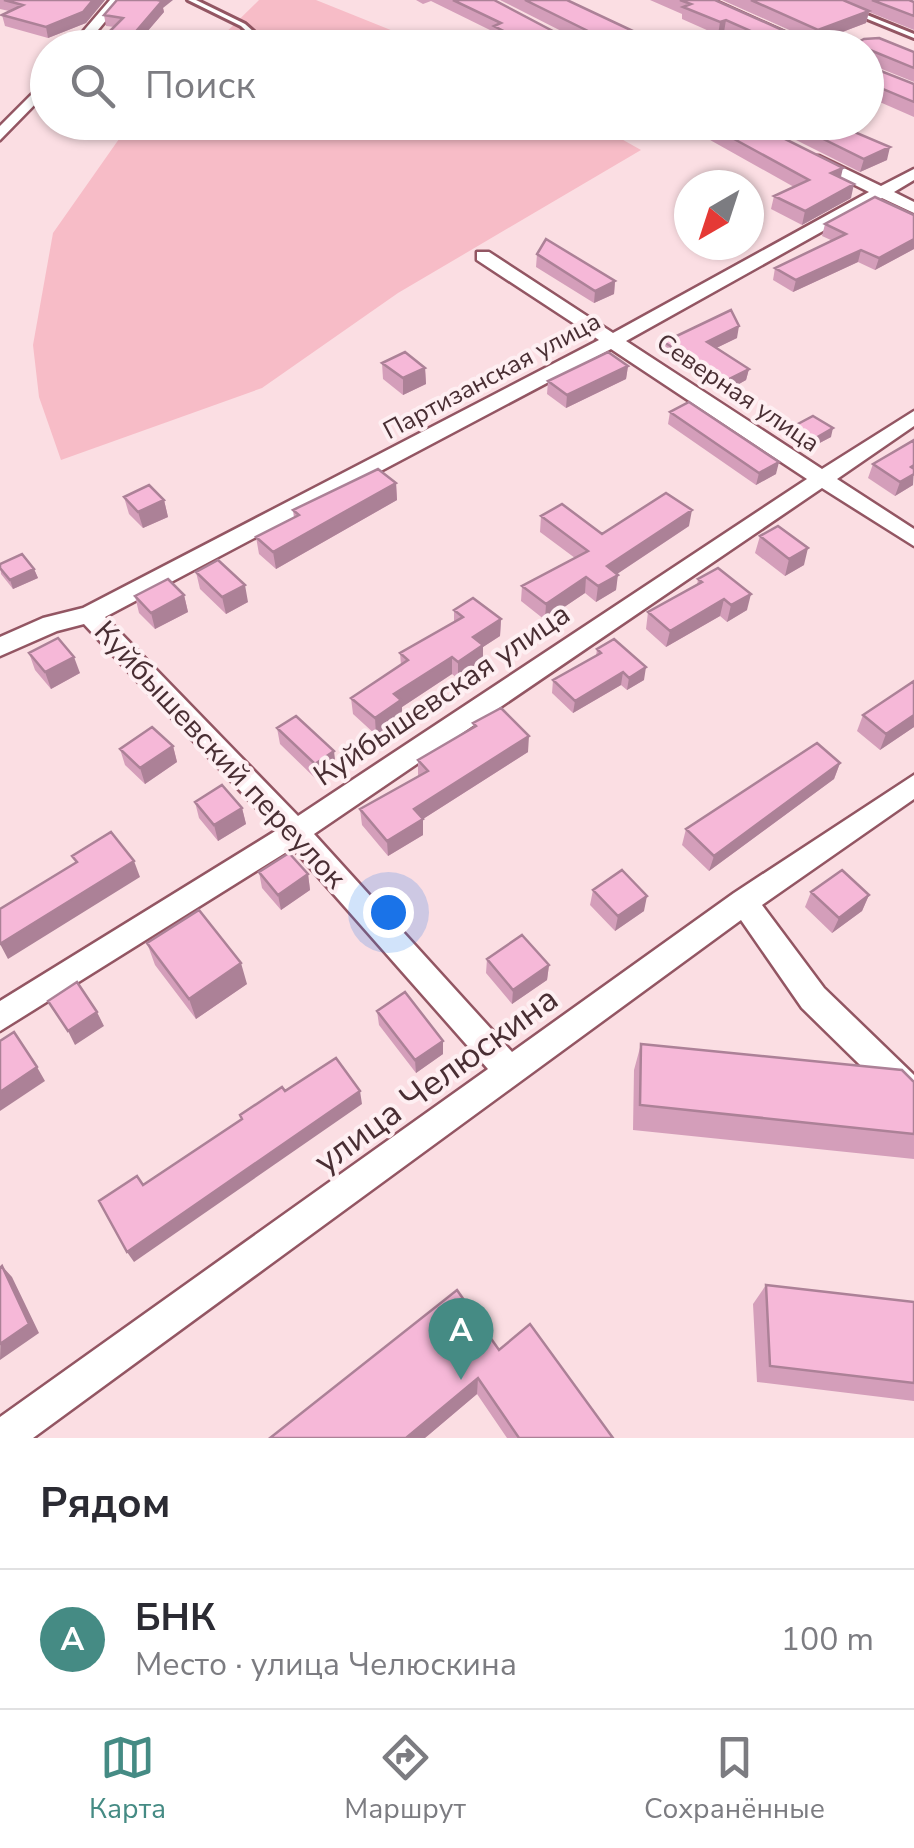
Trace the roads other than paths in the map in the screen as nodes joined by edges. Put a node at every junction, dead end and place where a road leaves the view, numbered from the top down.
1 (117, 0) edge
2 (191, 0) edge
3 (702, 0) edge
4 (824, 0) edge
5 (91, 30) edge
6 (249, 30) edge
7 (772, 30) edge
8 (904, 32) junction
9 (914, 36) edge
10 (891, 37) dead end
11 (30, 90) edge
12 (30, 99) edge
13 (0, 110) edge
14 (0, 135) edge
15 (790, 148) edge
16 (914, 174) edge
17 (879, 190) junction
18 (914, 208) edge
19 (483, 256) dead end
20 (614, 340) junction
21 (914, 417) edge
22 (821, 479) junction
23 (914, 539) edge
24 (89, 615) junction
25 (0, 647) edge
26 (914, 785) edge
27 (296, 832) junction
28 (744, 902) junction
29 (0, 1017) edge
30 (511, 1073) junction
31 (914, 1096) edge
32 (2, 1438) edge

1 - 5 street
2 - 6 lane
3 - 7 street
4 - 8 lane
8 - 9 lane
8 - 10 lane
11 - 13 street
12 - 14 street
15 - 17 street
16 - 17 street, Партизанская улица
17 - 18 street
17 - 20 street, Партизанская улица
19 - 20 street, Северная улица
20 - 22 street, Северная улица
20 - 24 street, Партизанская улица
21 - 22 street, Куйбышевская улица
22 - 23 street, Северная улица
22 - 27 street, Куйбышевская улица
24 - 25 street, Партизанская улица
24 - 27 street, Куйбышевский переулок
26 - 28 street, улица Челюскина
27 - 29 street, Куйбышевская улица
27 - 30 street, Куйбышевский переулок
28 - 30 street, улица Челюскина
28 - 31 street
30 - 32 street, улица Челюскина

